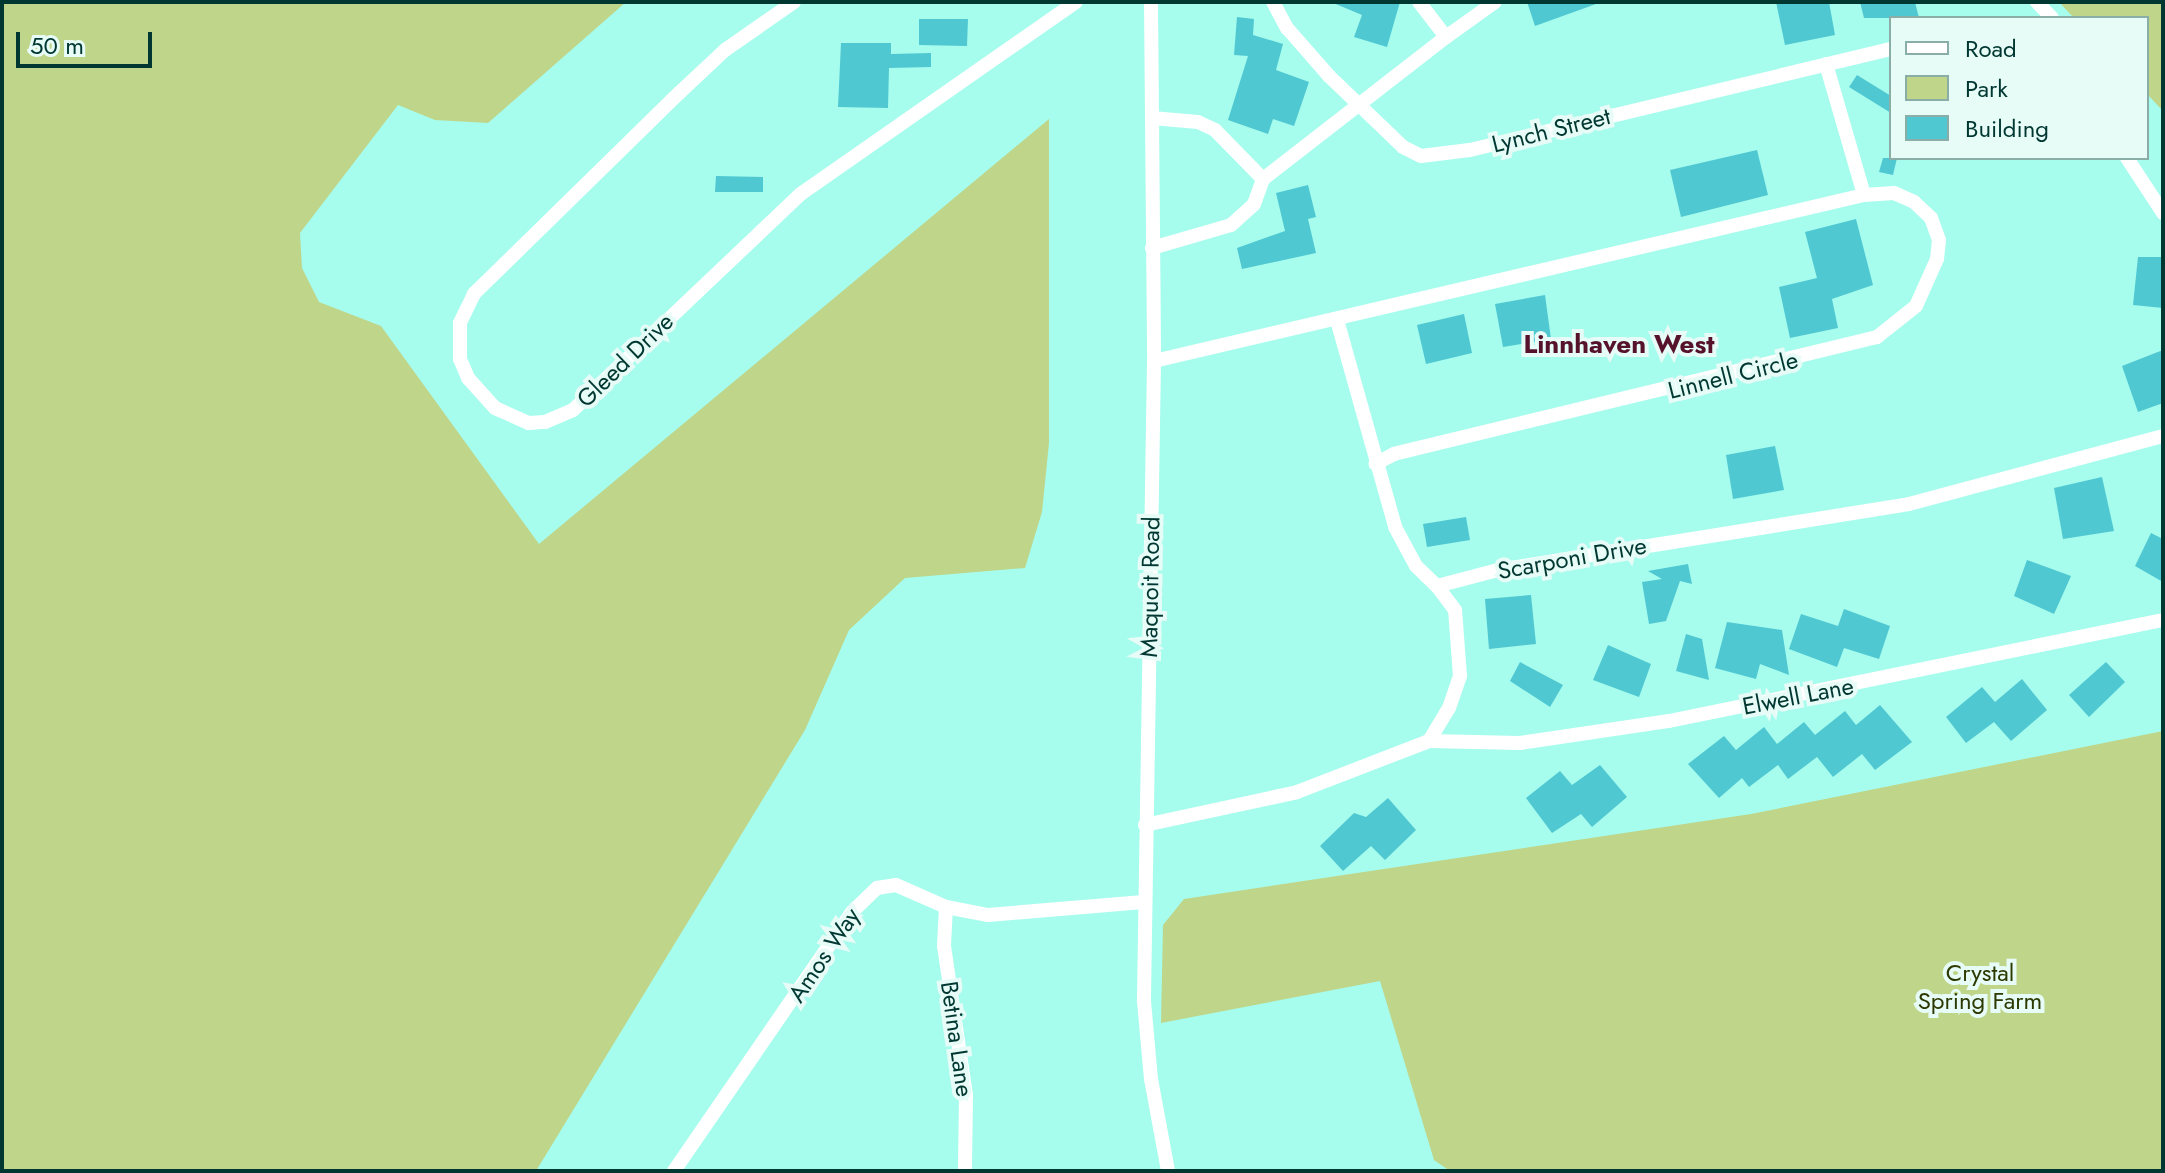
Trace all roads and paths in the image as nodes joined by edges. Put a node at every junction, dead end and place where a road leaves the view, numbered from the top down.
1 (794, 2) edge
2 (1076, 2) edge
3 (1151, 2) edge
4 (1273, 2) edge
5 (1419, 2) edge
6 (1495, 2) edge
7 (1446, 37) junction
8 (1889, 49) edge
9 (1826, 64) junction
10 (1360, 106) junction
11 (1152, 118) junction
12 (2128, 160) edge
13 (1263, 179) junction
14 (1864, 195) junction
15 (2163, 213) edge
16 (1152, 248) junction
17 (1337, 320) junction
18 (1154, 361) junction
19 (2163, 436) edge
20 (1375, 464) junction
21 (1437, 586) junction
22 (2163, 620) edge
23 (1429, 741) junction
24 (1145, 825) junction
25 (1143, 902) junction
26 (946, 907) junction
27 (674, 1171) edge
28 (965, 1171) edge
29 (1168, 1171) edge

1 - 2 street, Gleed Drive
3 - 11 street, Maquoit Road
4 - 10 street, Lynch Street
5 - 7 street
6 - 7 street
7 - 10 street
8 - 9 street, Lynch Street
9 - 10 street, Lynch Street
9 - 14 street
10 - 13 street
11 - 13 street
11 - 16 street, Maquoit Road
12 - 15 street
13 - 16 street
14 - 17 street, Linnell Circle
14 - 20 street, Linnell Circle
16 - 18 street, Maquoit Road
17 - 18 street, Linnell Circle
17 - 20 street
18 - 24 street, Maquoit Road
19 - 21 street, Scarponi Drive
20 - 21 street
21 - 23 street
22 - 23 street, Elwell Lane
23 - 24 street
24 - 25 street, Maquoit Road
25 - 26 street, Amos Way
25 - 29 street, Maquoit Road
26 - 27 street, Amos Way
26 - 28 street, Betina Lane

